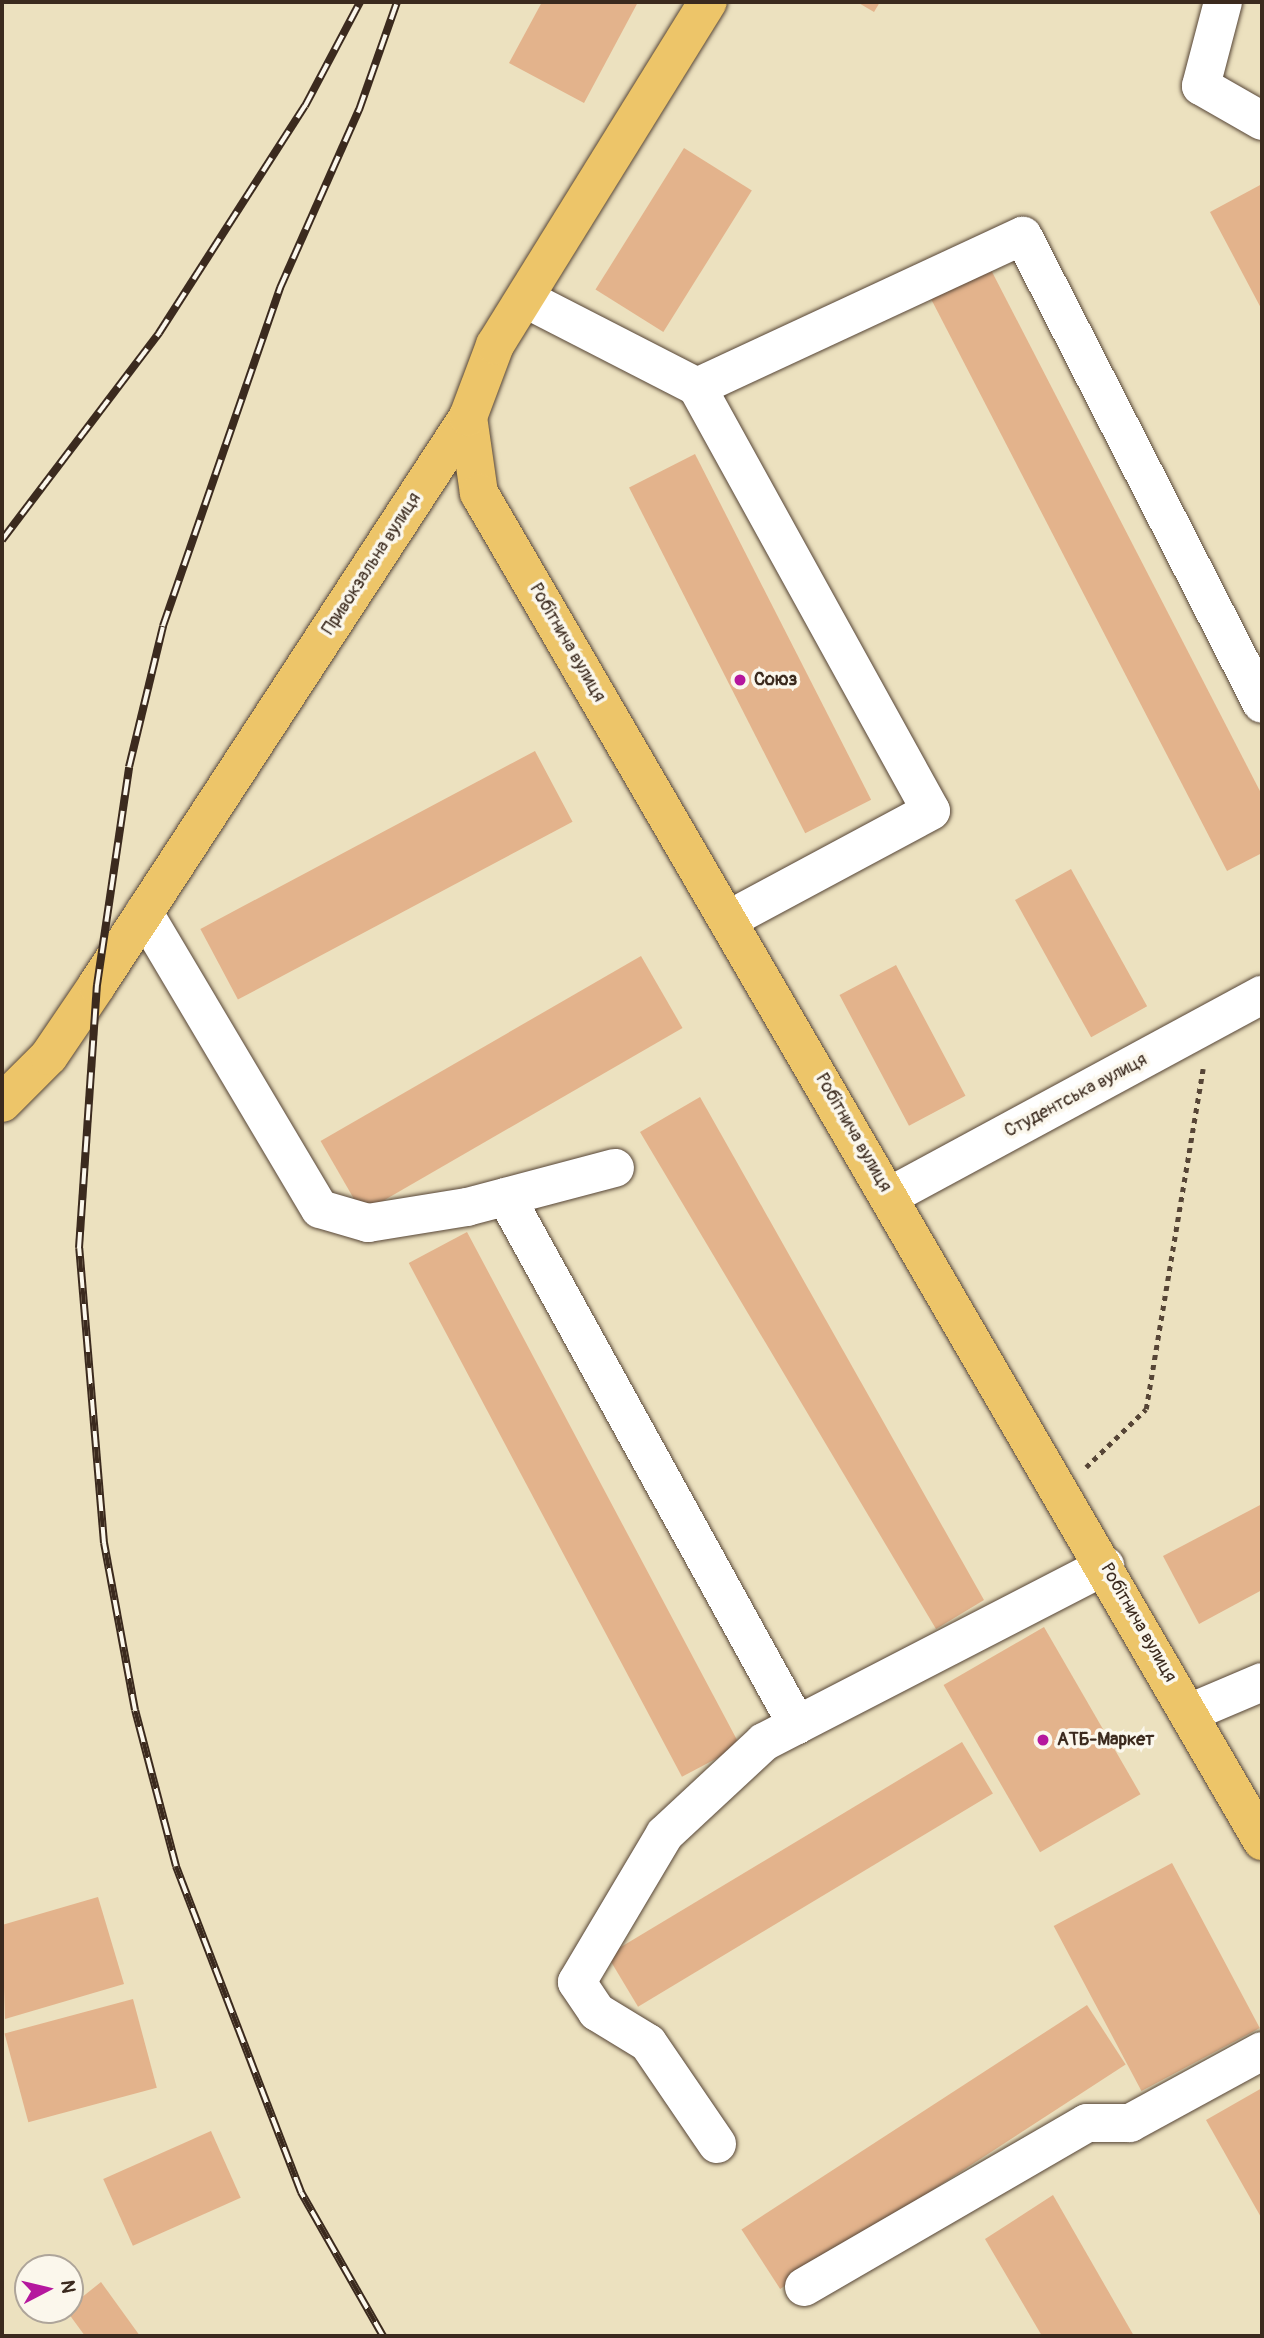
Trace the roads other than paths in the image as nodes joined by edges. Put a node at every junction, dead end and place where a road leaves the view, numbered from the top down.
1 (708, 2) edge
2 (1223, 2) edge
3 (1262, 121) edge
4 (526, 299) junction
5 (697, 387) junction
6 (468, 417) junction
7 (1262, 704) edge
8 (144, 913) junction
9 (728, 920) junction
10 (1262, 995) edge
11 (2, 1103) edge
12 (615, 1168) dead end
13 (890, 1196) junction
14 (506, 1197) junction
15 (1105, 1566) junction
16 (1262, 1682) edge
17 (1189, 1713) junction
18 (797, 1725) junction
19 (1262, 1841) edge
20 (1262, 2051) edge
21 (717, 2144) dead end
22 (804, 2287) dead end

1 - 4 main road, Привокзальна вулиця
2 - 3 street
4 - 5 street
4 - 6 main road, Привокзальна вулиця
5 - 7 street
5 - 9 street
6 - 8 main road, Привокзальна вулиця
6 - 9 main road, Робітнича вулиця
8 - 11 main road, Привокзальна вулиця
8 - 14 street
9 - 13 main road, Робітнича вулиця
10 - 13 street, Студентська вулиця
12 - 14 street
13 - 15 main road, Робітнича вулиця
14 - 18 street
15 - 17 main road, Робітнича вулиця
15 - 18 street
16 - 17 street
17 - 19 main road, Робітнича вулиця
18 - 21 street
20 - 22 street

